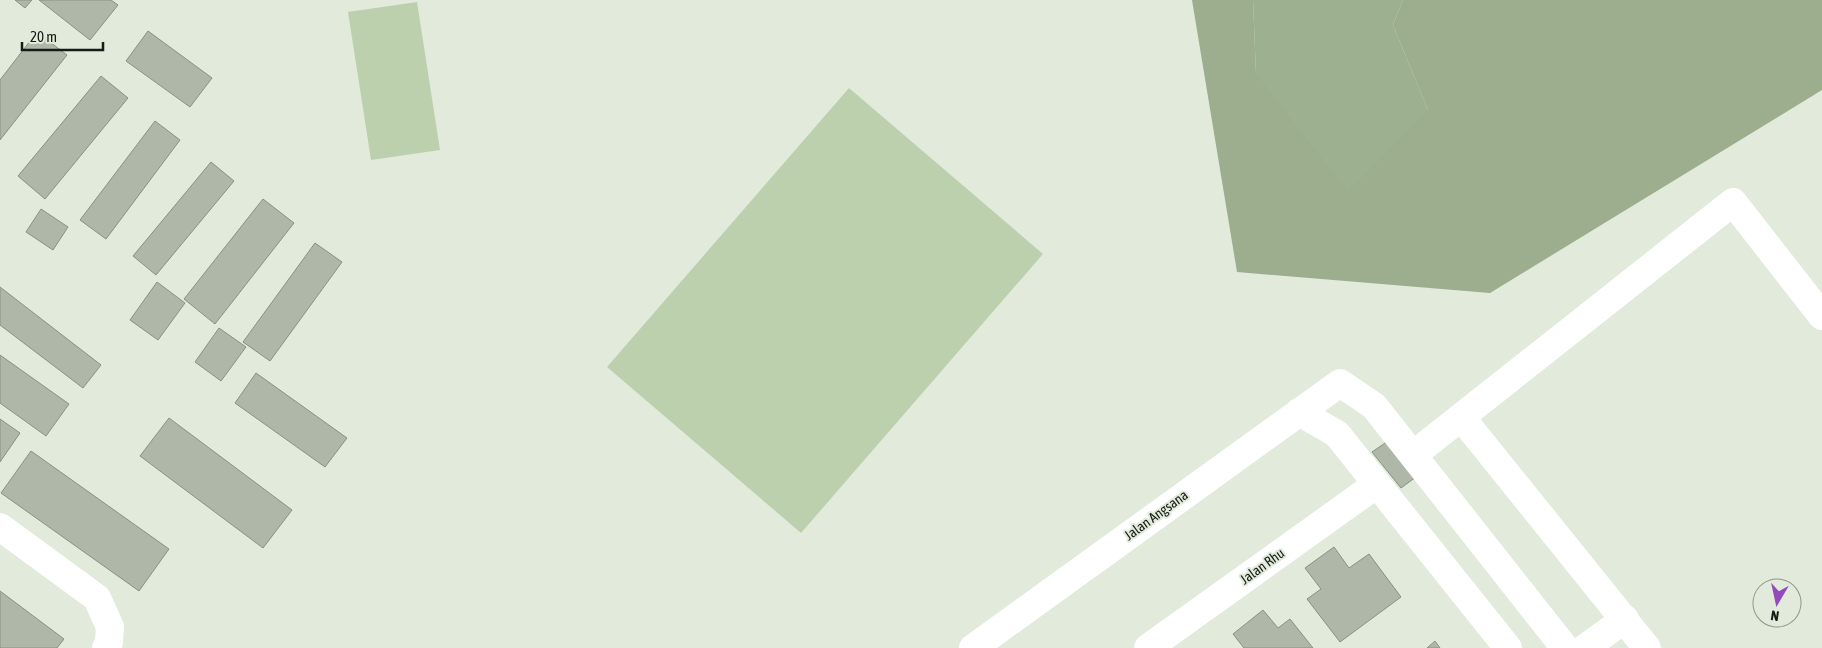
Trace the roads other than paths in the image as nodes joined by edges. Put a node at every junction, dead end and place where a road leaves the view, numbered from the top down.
1 (1822, 316) edge
2 (1299, 412) junction
3 (1461, 417) junction
4 (1413, 456) junction
5 (1377, 484) junction
6 (0, 527) edge
7 (1625, 619) junction
8 (106, 648) edge
9 (973, 648) edge
10 (1148, 648) edge
11 (1508, 648) edge
12 (1565, 648) edge
13 (1585, 648) edge
14 (1647, 648) edge

1 - 3 lane
2 - 4 lane, Jalan Angsana
2 - 5 lane
2 - 9 lane, Jalan Angsana
3 - 4 lane
3 - 7 lane
4 - 12 lane
5 - 10 lane, Jalan Rhu
5 - 11 lane
6 - 8 lane
7 - 13 lane
7 - 14 lane

